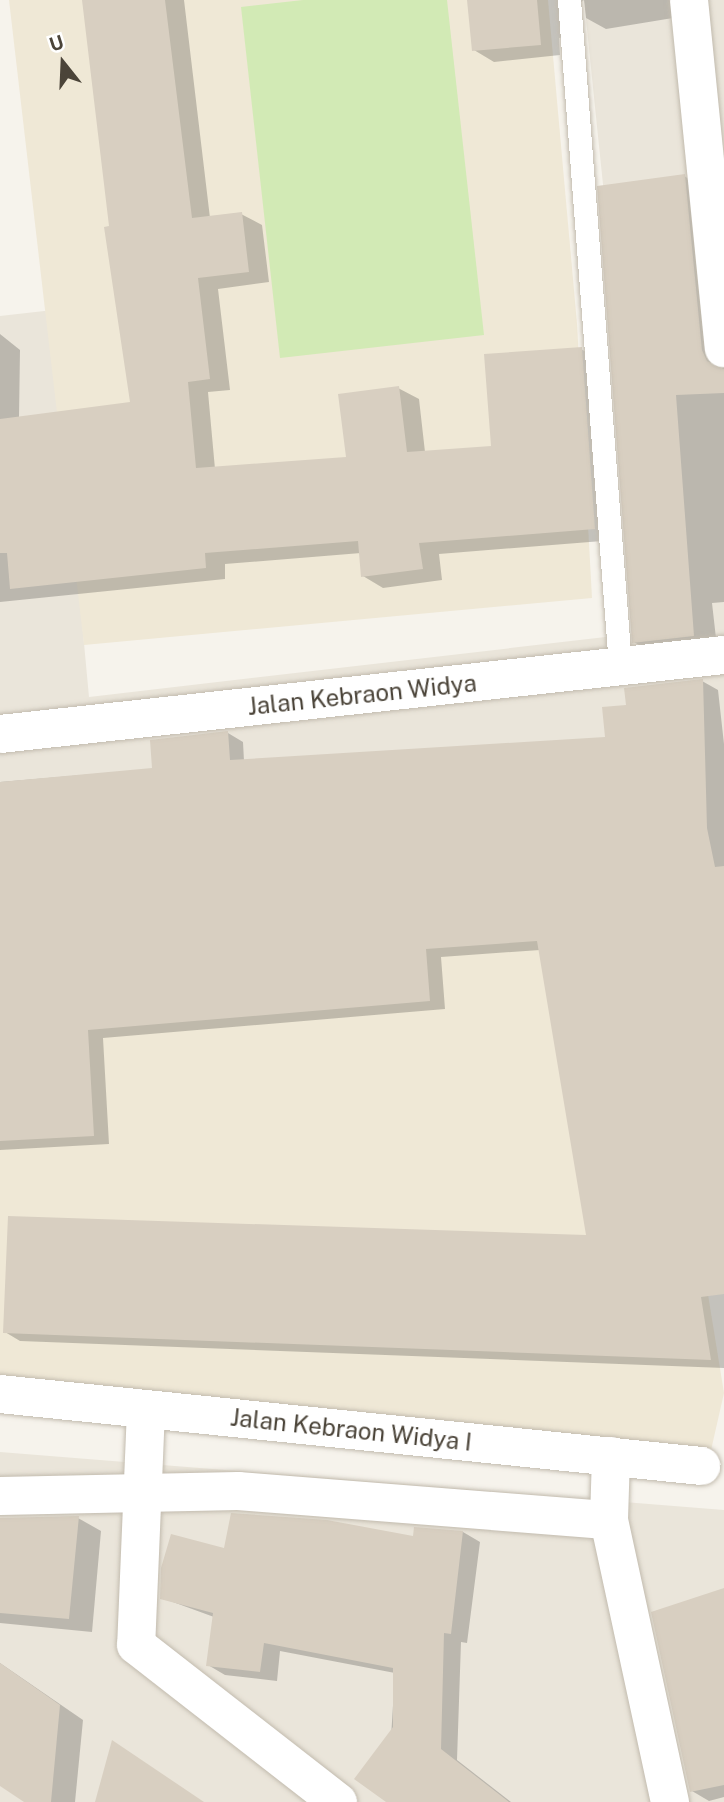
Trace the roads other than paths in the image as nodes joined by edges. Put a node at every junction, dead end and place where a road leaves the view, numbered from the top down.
1 (569, 0) edge
2 (689, 0) edge
3 (724, 348) edge
4 (724, 655) edge
5 (620, 666) junction
6 (0, 734) edge
7 (0, 1394) edge
8 (146, 1410) junction
9 (611, 1456) junction
10 (701, 1466) dead end
11 (146, 1491) junction
12 (0, 1496) edge
13 (610, 1520) junction
14 (338, 1802) edge
15 (670, 1802) edge

1 - 5 lane
2 - 3 street
4 - 5 street, Jalan Kebraon Widya
5 - 6 street, Jalan Kebraon Widya
7 - 8 street, Jalan Kebraon Widya I
8 - 9 street, Jalan Kebraon Widya I
8 - 11 street
9 - 10 street, Jalan Kebraon Widya I
9 - 13 street
11 - 12 street
11 - 13 street
11 - 14 street
13 - 15 street

